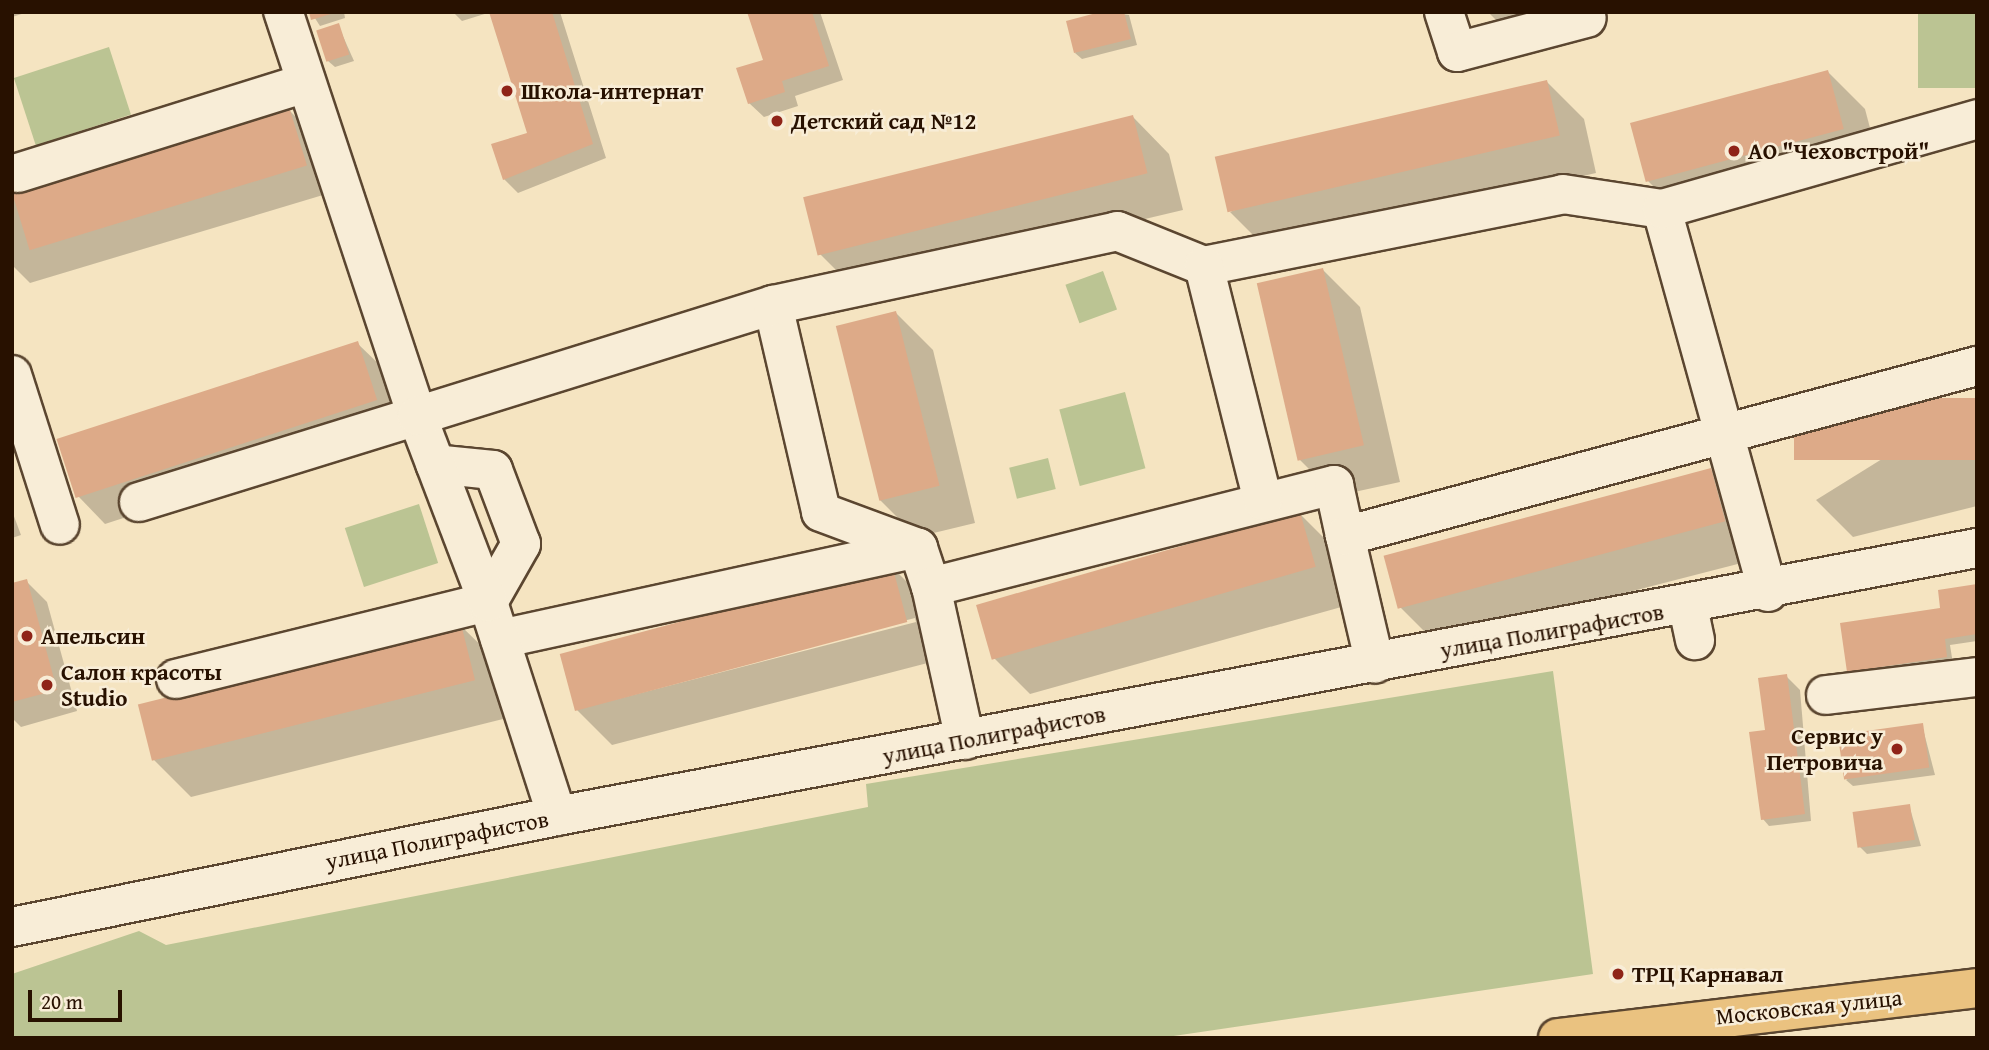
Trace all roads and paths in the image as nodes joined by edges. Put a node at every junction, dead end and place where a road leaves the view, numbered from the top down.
1 (283, 12) edge
2 (1444, 12) edge
3 (1594, 14) edge
4 (306, 83) junction
5 (1977, 119) edge
6 (18, 173) dead end
7 (1662, 209) junction
8 (1205, 266) junction
9 (773, 305) junction
10 (1977, 366) edge
11 (12, 375) edge
12 (417, 416) junction
13 (1721, 438) junction
14 (435, 464) junction
15 (1263, 501) junction
16 (139, 502) dead end
17 (61, 525) dead end
18 (1345, 536) junction
19 (918, 548) junction
20 (1977, 548) edge
21 (931, 587) junction
22 (1768, 592) junction
23 (488, 601) junction
24 (500, 639) junction
25 (1375, 664) junction
26 (1977, 677) edge
27 (176, 679) dead end
28 (1826, 695) dead end
29 (965, 740) junction
30 (557, 816) junction
31 (12, 927) edge
32 (1977, 988) edge
33 (1738, 1026) edge
34 (1558, 1038) edge

1 - 4 street
2 - 3 street
4 - 6 street
4 - 12 street
5 - 7 street
7 - 8 street
7 - 13 street
8 - 9 street
8 - 15 street
9 - 12 street
9 - 19 street
10 - 13 street
11 - 17 street
12 - 14 street
12 - 16 street
13 - 18 street
13 - 22 street
14 - 23 street
14 - 23 street
15 - 18 street
15 - 21 street
18 - 25 street
19 - 21 street
19 - 24 street
20 - 22 street, улица Полиграфистов
21 - 29 street
22 - 25 street, улица Полиграфистов
23 - 24 street
23 - 27 street
24 - 30 street
25 - 29 street, улица Полиграфистов
26 - 28 street
29 - 30 street, улица Полиграфистов
30 - 31 street, улица Полиграфистов
32 - 33 main road, Московская улица
33 - 34 main road, Московская улица

